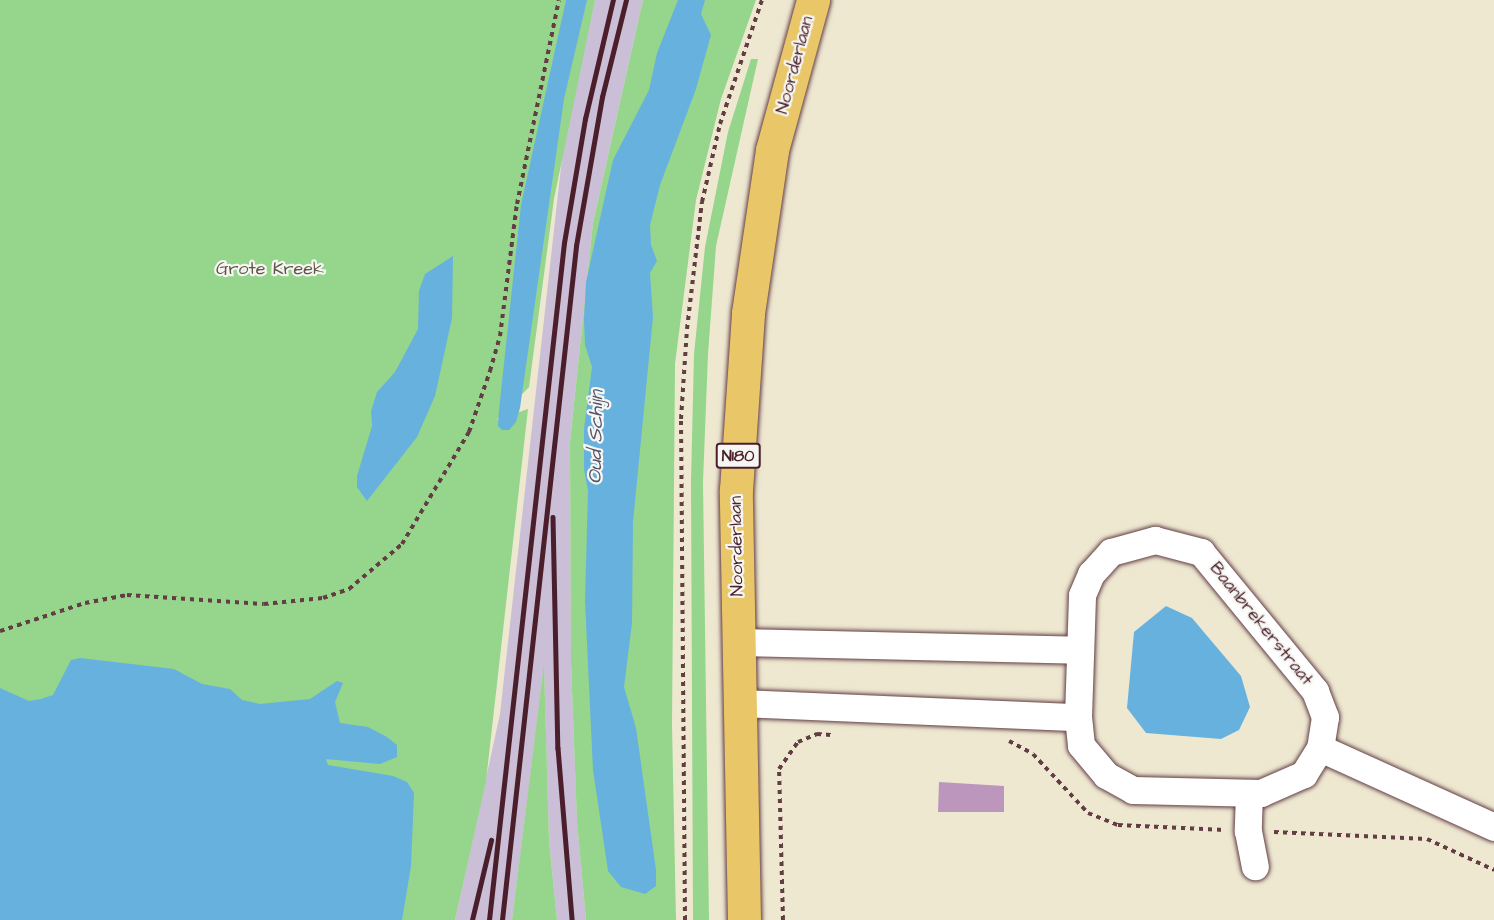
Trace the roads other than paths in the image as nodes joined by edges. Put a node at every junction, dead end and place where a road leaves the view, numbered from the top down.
1 (813, 0) edge
2 (739, 642) junction
3 (1079, 650) junction
4 (740, 703) junction
5 (1078, 717) junction
6 (1320, 748) junction
7 (1249, 793) junction
8 (1494, 827) edge
9 (1255, 866) dead end
10 (744, 920) edge

1 - 2 main road, Noorderlaan / N180
2 - 3 lane
2 - 4 main road, Noorderlaan / N180
3 - 5 lane, Baanbrekerstraat
3 - 6 lane, Baanbrekerstraat
4 - 5 lane
4 - 10 main road, Noorderlaan / N180
5 - 7 lane, Baanbrekerstraat
6 - 7 lane, Baanbrekerstraat
6 - 8 lane
7 - 9 lane

